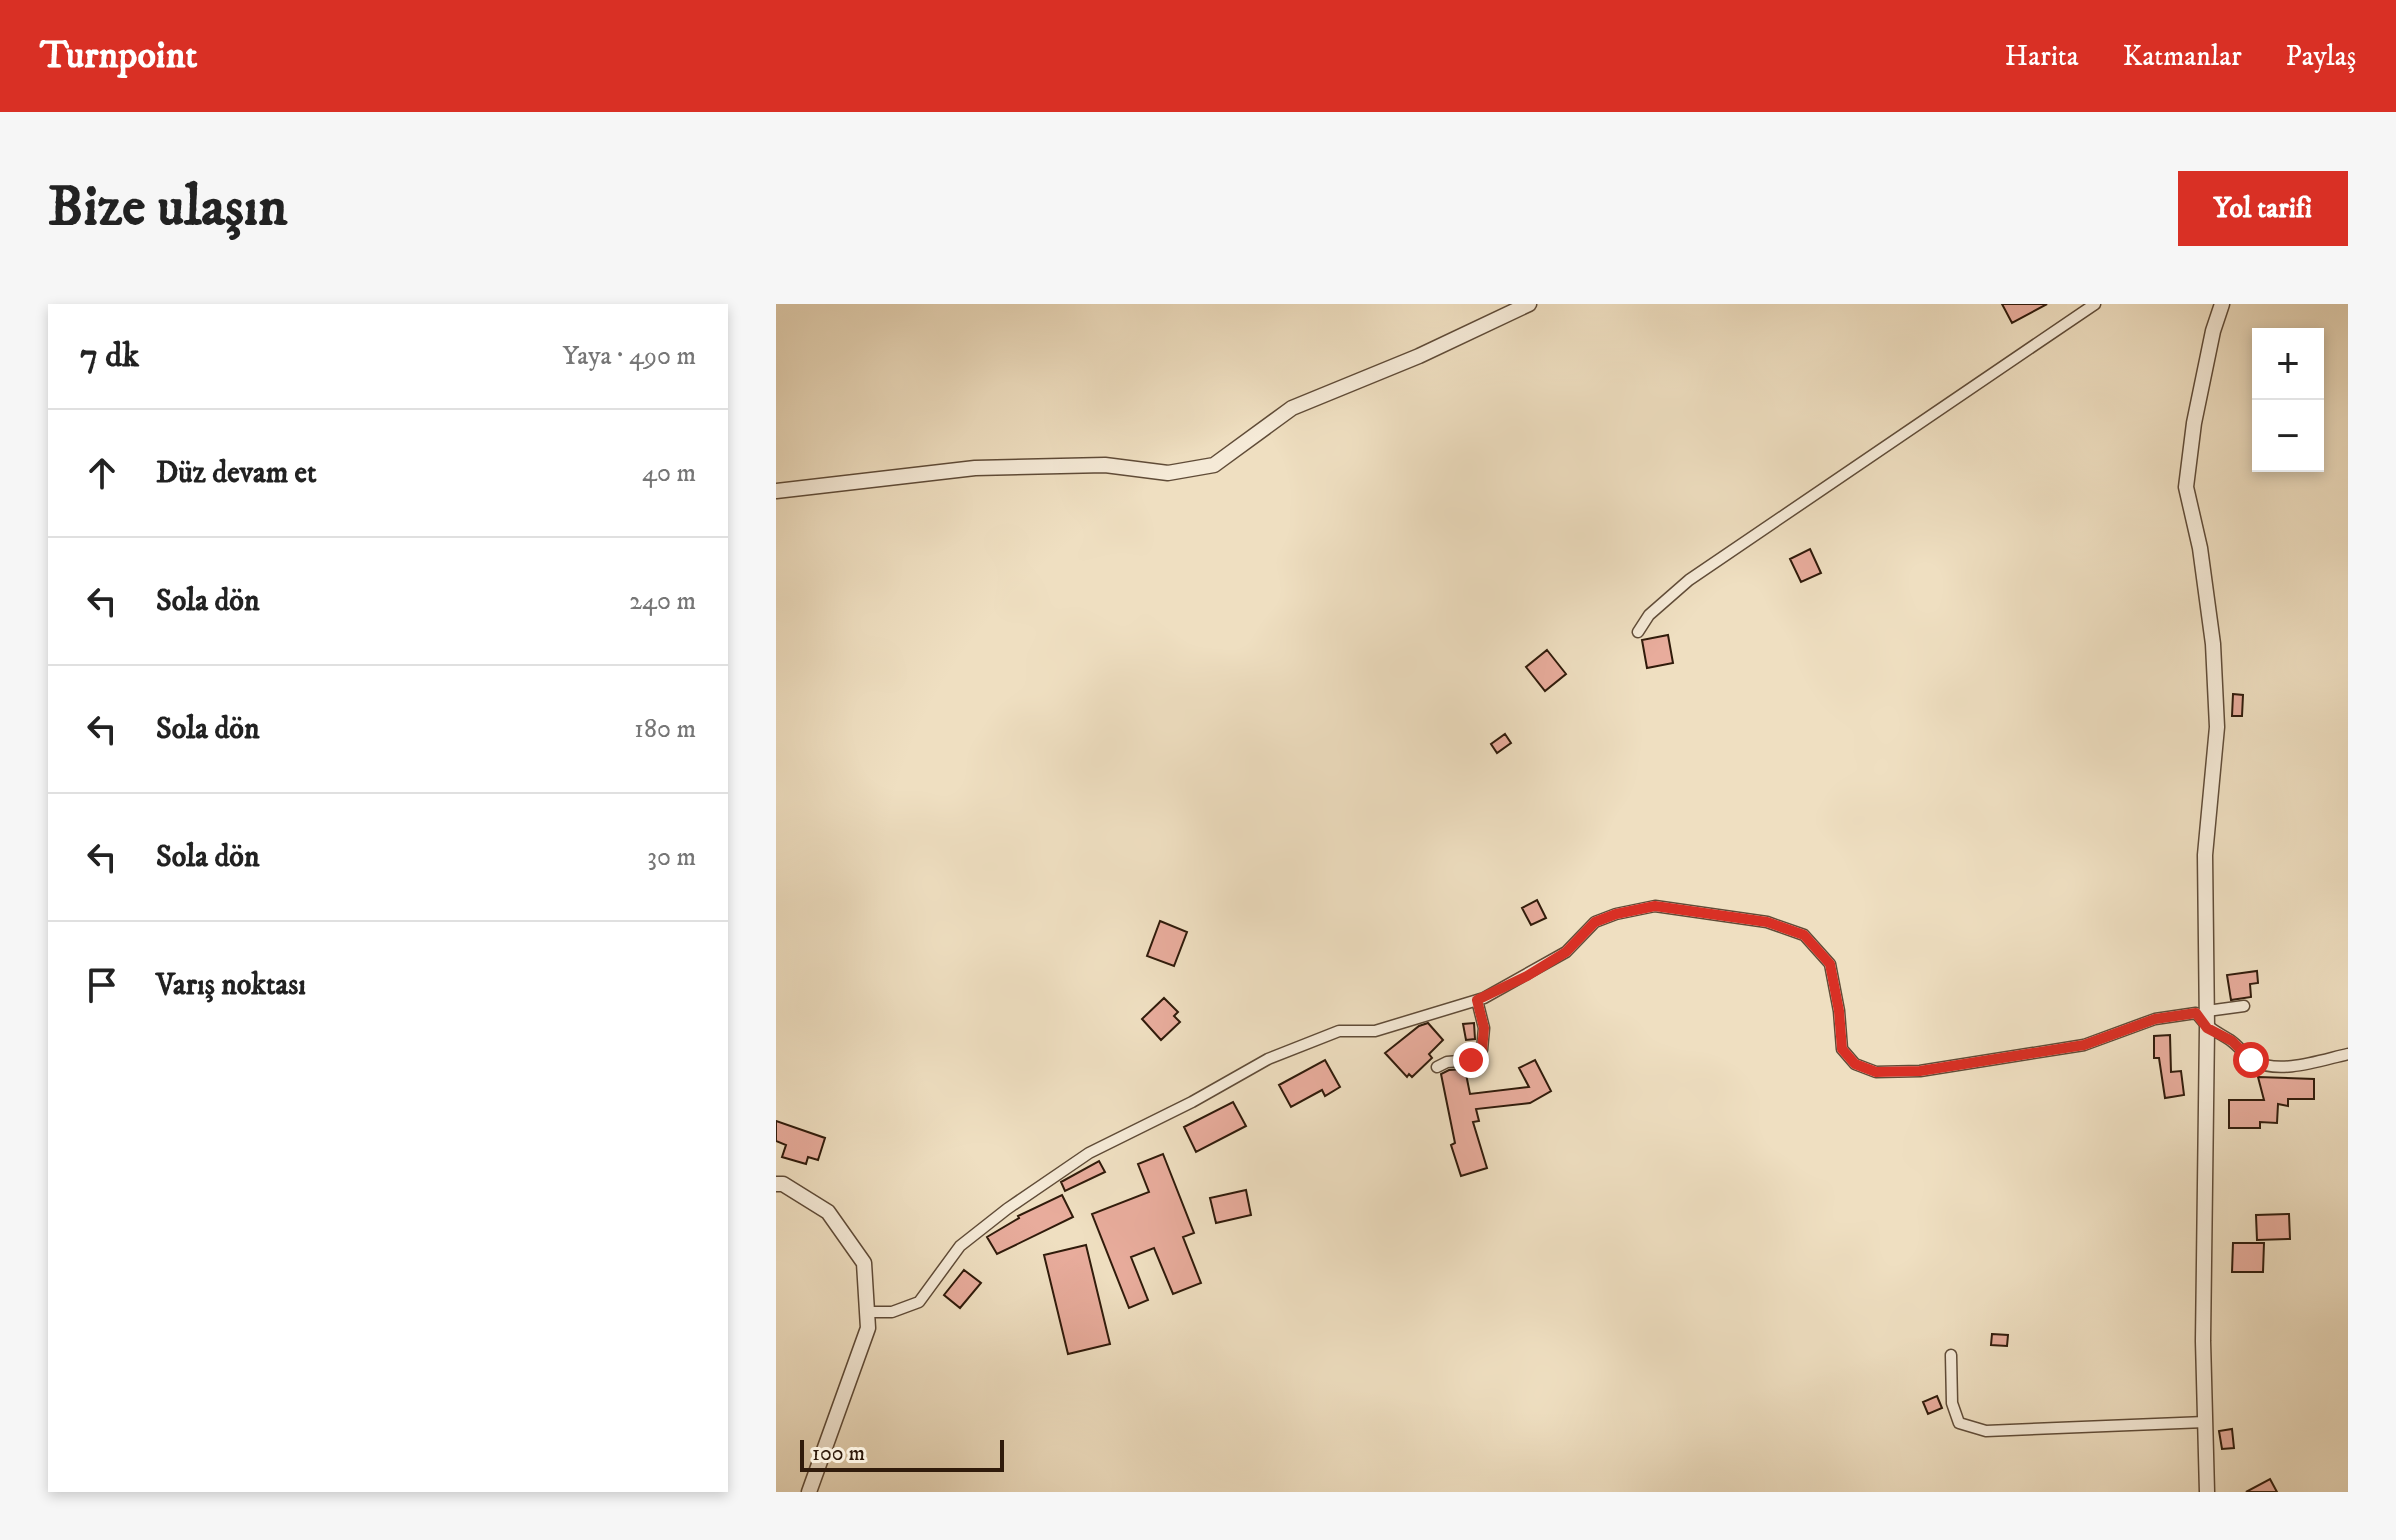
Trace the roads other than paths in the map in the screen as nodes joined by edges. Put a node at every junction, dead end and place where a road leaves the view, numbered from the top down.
1 (1529, 304) edge
2 (2095, 304) edge
3 (2222, 304) edge
4 (776, 491) edge
5 (1638, 632) dead end
6 (1477, 1000) junction
7 (2244, 1006) dead end
8 (2207, 1011) junction
9 (2207, 1028) junction
10 (2348, 1054) edge
11 (1437, 1067) dead end
12 (776, 1184) edge
13 (868, 1312) junction
14 (1951, 1355) dead end
15 (2205, 1422) junction
16 (809, 1492) edge
17 (2207, 1492) edge

1 - 4 street
2 - 5 street
3 - 8 street
6 - 9 street
6 - 11 street
6 - 13 street
7 - 8 street
8 - 9 street
9 - 10 street
9 - 15 street
12 - 13 street
13 - 16 street
14 - 15 street
15 - 17 street

